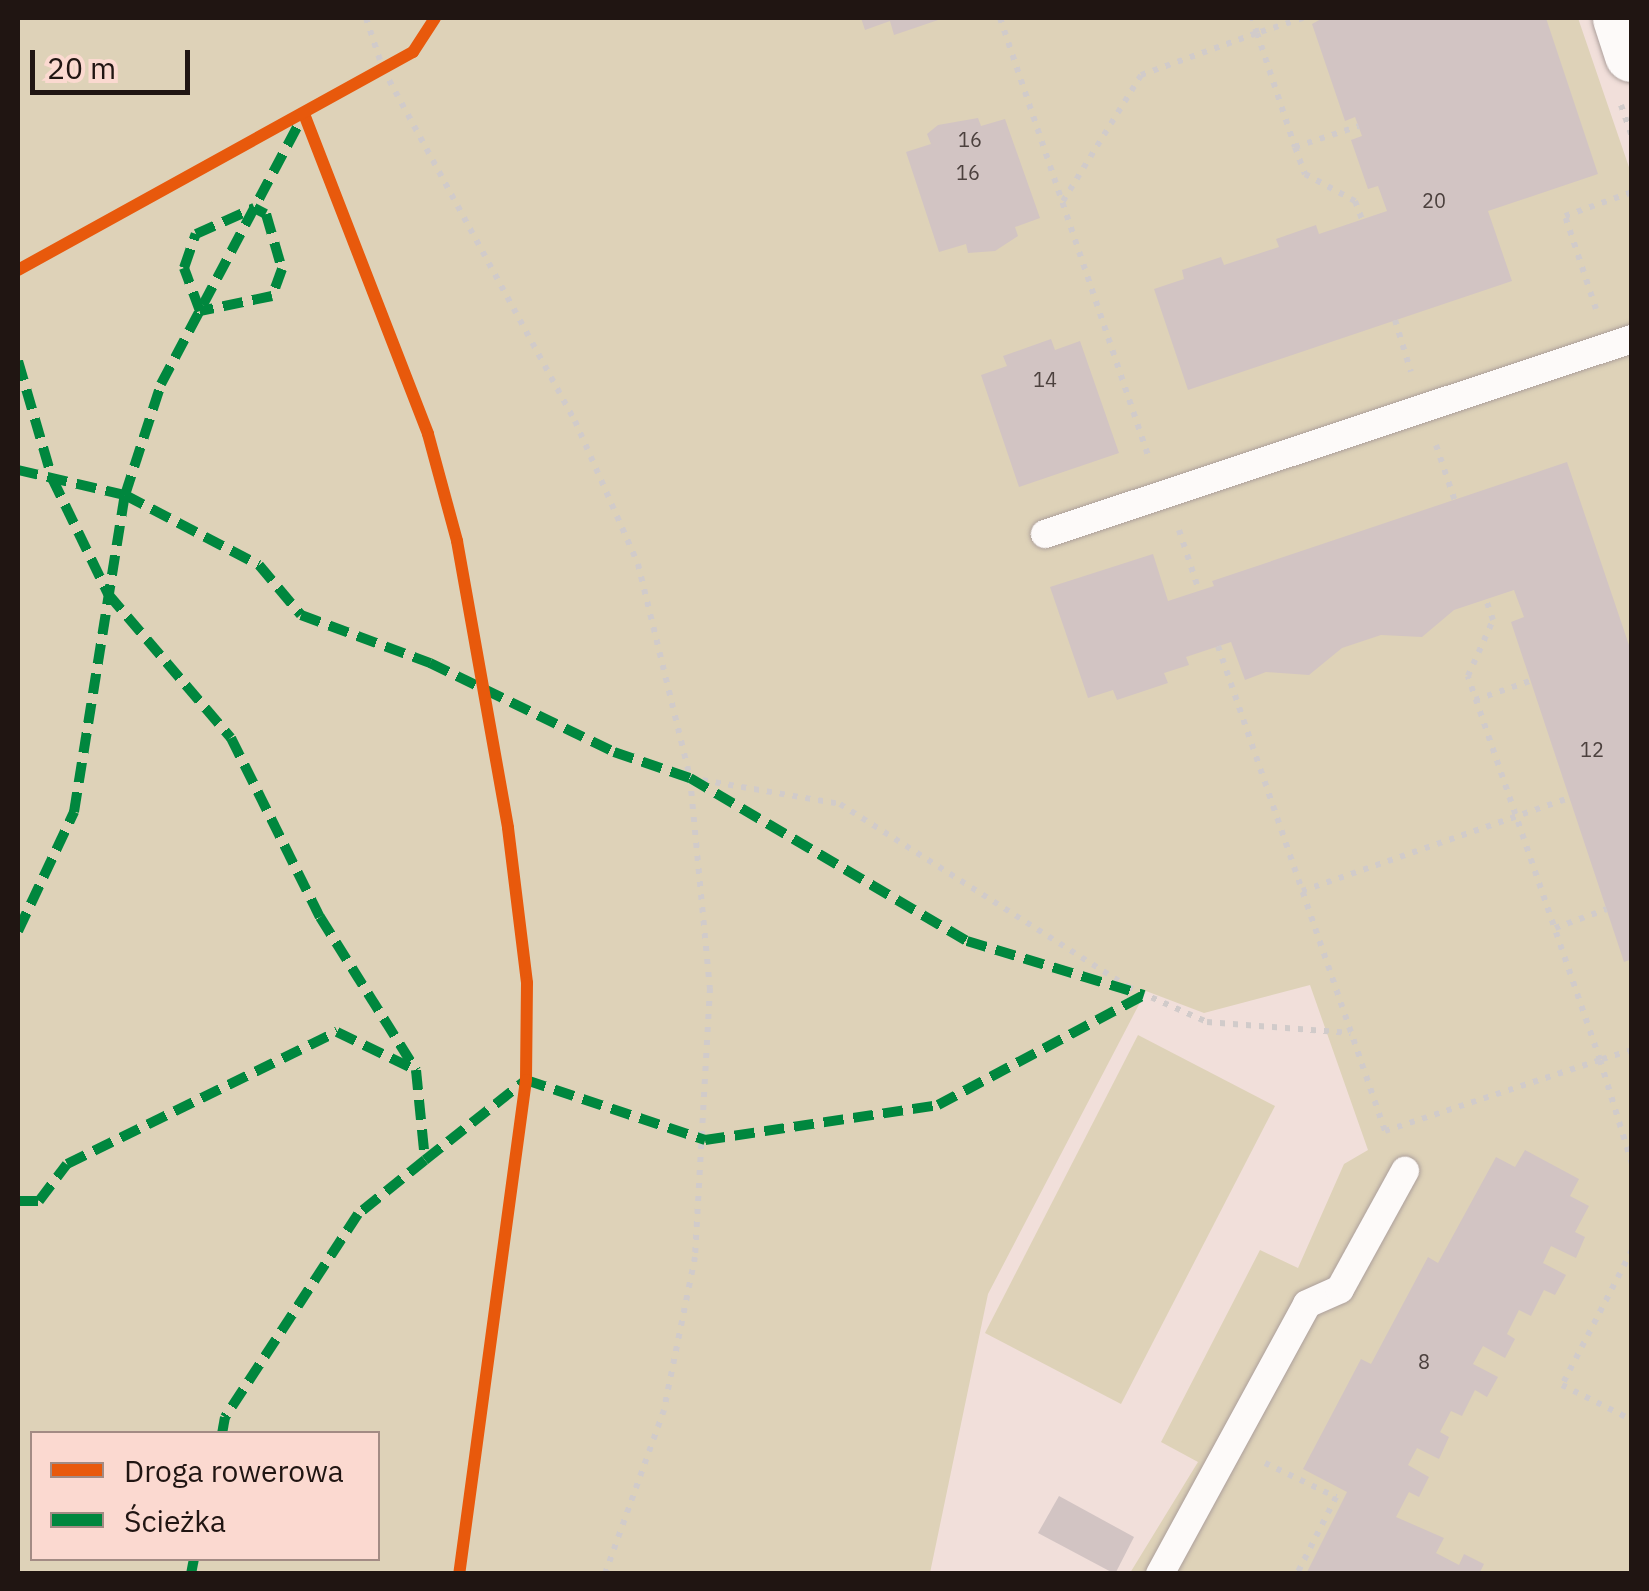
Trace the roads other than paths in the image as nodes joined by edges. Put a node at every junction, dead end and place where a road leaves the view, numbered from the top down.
1 (1620, 18) edge
2 (1632, 54) edge
3 (1632, 339) edge
4 (1045, 534) dead end
5 (1405, 1172) dead end
6 (1160, 1574) edge

1 - 2 street
3 - 4 lane
5 - 6 lane

